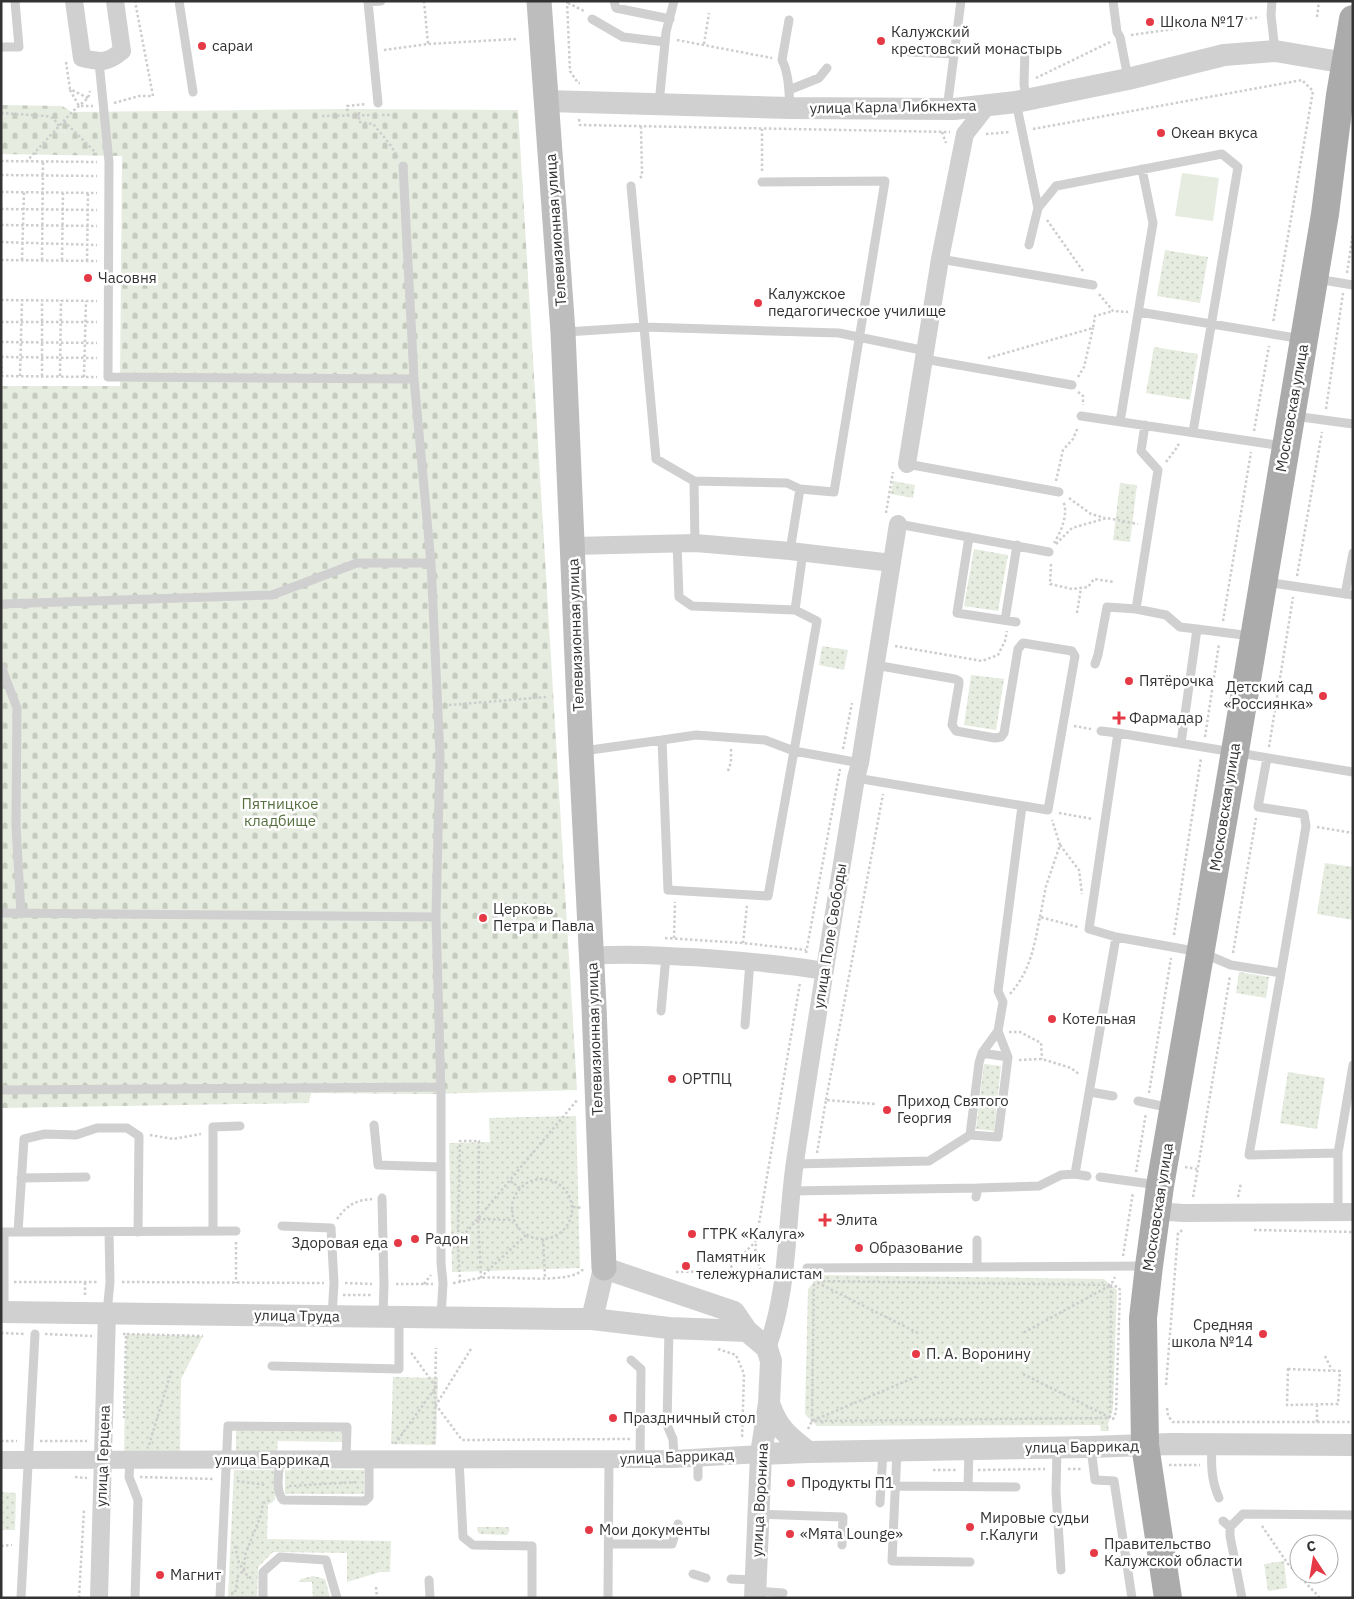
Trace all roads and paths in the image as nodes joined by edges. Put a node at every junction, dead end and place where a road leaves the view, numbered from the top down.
1 (15, 1) edge
2 (74, 1) edge
3 (135, 1) edge
4 (179, 1) edge
5 (381, 1) edge
6 (424, 1) edge
7 (539, 1) edge
8 (567, 1) edge
9 (614, 1) edge
10 (674, 1) edge
11 (961, 1) edge
12 (1112, 1) edge
13 (1272, 1) edge
14 (1319, 1) edge
15 (117, 2) edge
16 (709, 13) dead end
17 (1271, 15) junction
18 (1317, 17) dead end
19 (592, 19) dead end
20 (670, 19) junction
21 (1353, 19) edge
22 (788, 20) dead end
23 (1120, 37) junction
24 (516, 39) dead end
25 (666, 42) junction
26 (428, 44) junction
27 (704, 44) dead end
28 (1, 47) edge
29 (1025, 50) dead end
30 (373, 51) junction
31 (1275, 51) junction
32 (909, 52) dead end
33 (955, 54) junction
34 (99, 62) junction
35 (1349, 64) edge
36 (827, 68) dead end
37 (1128, 79) junction
38 (1302, 80) dead end
39 (587, 83) dead end
40 (70, 89) dead end
41 (1312, 91) dead end
42 (193, 92) dead end
43 (1022, 95) junction
44 (790, 99) junction
45 (547, 101) junction
46 (378, 103) joint
47 (659, 104) junction
48 (105, 105) junction
49 (987, 106) junction
50 (762, 107) junction
51 (947, 109) junction
52 (1, 113) edge
53 (359, 114) junction
54 (390, 115) dead end
55 (322, 116) dead end
56 (348, 116) junction
57 (64, 121) junction
58 (59, 126) junction
59 (641, 126) dead end
60 (942, 132) dead end
61 (947, 147) dead end
62 (1, 161) edge
63 (26, 162) junction
64 (43, 162) junction
65 (107, 162) junction
66 (403, 166) joint
67 (1142, 170) junction
68 (1, 175) edge
69 (43, 176) junction
70 (109, 177) junction
71 (762, 182) joint
72 (631, 186) joint
73 (1, 192) edge
74 (24, 192) junction
75 (43, 193) junction
76 (63, 193) junction
77 (88, 193) junction
78 (109, 194) junction
79 (1038, 208) junction
80 (1, 210) edge
81 (23, 210) junction
82 (43, 210) junction
83 (63, 210) junction
84 (88, 210) junction
85 (109, 210) junction
86 (1, 225) edge
87 (23, 225) junction
88 (43, 226) junction
89 (63, 226) junction
90 (88, 226) junction
91 (109, 226) junction
92 (1353, 233) edge
93 (1, 242) edge
94 (23, 243) junction
95 (43, 244) junction
96 (62, 244) junction
97 (87, 245) junction
98 (109, 245) junction
99 (1029, 245) dead end
100 (940, 259) junction
101 (1, 260) edge
102 (22, 260) junction
103 (42, 260) junction
104 (62, 260) junction
105 (87, 261) junction
106 (101, 261) dead end
107 (1314, 279) junction
108 (1093, 285) junction
109 (1349, 285) edge
110 (1, 300) edge
111 (22, 300) junction
112 (42, 300) junction
113 (61, 300) junction
114 (100, 300) dead end
115 (86, 301) junction
116 (1113, 311) junction
117 (1139, 312) junction
118 (1, 322) edge
119 (21, 322) junction
120 (42, 322) junction
121 (61, 322) junction
122 (86, 322) junction
123 (108, 322) junction
124 (1211, 324) junction
125 (644, 327) junction
126 (1093, 328) junction
127 (563, 332) junction
128 (860, 339) junction
129 (1304, 339) junction
130 (1, 342) edge
131 (21, 342) junction
132 (42, 342) junction
133 (60, 342) junction
134 (85, 343) junction
135 (108, 343) junction
136 (925, 355) junction
137 (1, 357) edge
138 (20, 357) junction
139 (42, 357) junction
140 (60, 357) junction
141 (85, 358) junction
142 (108, 358) junction
143 (962, 366) junction
144 (1, 376) edge
145 (20, 376) junction
146 (42, 376) junction
147 (60, 377) junction
148 (84, 377) junction
149 (108, 377) junction
150 (414, 379) junction
151 (1072, 385) junction
152 (1291, 415) junction
153 (1081, 416) junction
154 (1324, 420) junction
155 (1120, 422) junction
156 (1353, 424) edge
157 (1145, 425) junction
158 (1181, 431) junction
159 (1194, 432) junction
160 (1286, 446) junction
161 (901, 464) junction
162 (1158, 470) junction
163 (694, 481) junction
164 (800, 489) junction
165 (1059, 492) junction
166 (892, 518) junction
167 (1107, 518) junction
168 (1149, 524) junction
169 (969, 537) junction
170 (677, 543) junction
171 (695, 543) junction
172 (573, 546) junction
173 (1017, 546) junction
174 (797, 551) junction
175 (1049, 552) junction
176 (1353, 553) edge
177 (431, 562) junction
178 (892, 563) junction
179 (1263, 581) junction
180 (1114, 582) dead end
181 (1295, 586) junction
182 (1081, 588) junction
183 (1349, 594) edge
184 (1, 604) edge
185 (1136, 609) junction
186 (795, 610) junction
187 (1077, 613) dead end
188 (1010, 621) junction
189 (1197, 629) junction
190 (1253, 637) junction
191 (878, 644) junction
192 (1095, 664) dead end
193 (875, 665) junction
194 (1, 666) edge
195 (546, 696) dead end
196 (852, 703) dead end
197 (438, 706) junction
198 (1101, 731) dead end
199 (1118, 733) junction
200 (731, 737) junction
201 (662, 740) junction
202 (1181, 744) junction
203 (580, 751) junction
204 (794, 751) junction
205 (1234, 753) junction
206 (1268, 758) junction
207 (841, 760) junction
208 (858, 770) junction
209 (728, 771) dead end
210 (1353, 772) edge
211 (885, 783) junction
212 (1022, 806) junction
213 (1258, 806) junction
214 (1048, 810) junction
215 (1105, 822) junction
216 (1306, 826) junction
217 (1353, 833) edge
218 (1060, 845) junction
219 (675, 890) junction
220 (749, 895) junction
221 (1, 913) edge
222 (21, 914) junction
223 (436, 917) junction
224 (1040, 917) junction
225 (1091, 918) junction
226 (1089, 930) junction
227 (1116, 937) junction
228 (674, 938) dead end
229 (743, 942) dead end
230 (1200, 952) junction
231 (591, 956) junction
232 (666, 956) junction
233 (750, 962) junction
234 (1231, 965) junction
235 (803, 967) junction
236 (824, 971) junction
237 (1281, 973) junction
238 (1003, 1002) junction
239 (661, 1011) dead end
240 (745, 1025) dead end
241 (998, 1031) junction
242 (982, 1054) junction
243 (1008, 1057) junction
244 (1042, 1059) junction
245 (1353, 1065) edge
246 (441, 1087) junction
247 (1090, 1088) junction
248 (1, 1090) edge
249 (1113, 1096) dead end
250 (579, 1098) dead end
251 (826, 1100) junction
252 (1138, 1101) dead end
253 (875, 1104) dead end
254 (1174, 1109) junction
255 (374, 1125) dead end
256 (240, 1126) dead end
257 (213, 1133) junction
258 (970, 1135) junction
259 (138, 1136) junction
260 (1338, 1153) junction
261 (794, 1164) junction
262 (815, 1164) junction
263 (1181, 1166) dead end
264 (441, 1167) junction
265 (1197, 1169) junction
266 (1074, 1174) junction
267 (1086, 1176) dead end
268 (86, 1177) dead end
269 (1100, 1177) dead end
270 (21, 1178) junction
271 (510, 1180) junction
272 (1241, 1183) dead end
273 (520, 1188) junction
274 (791, 1191) junction
275 (382, 1198) joint
276 (1158, 1198) junction
277 (1237, 1200) dead end
278 (572, 1207) junction
279 (583, 1208) dead end
280 (1346, 1212) edge
281 (478, 1219) junction
282 (514, 1220) junction
283 (1183, 1221) junction
284 (282, 1226) dead end
285 (331, 1228) junction
286 (1193, 1229) dead end
287 (1253, 1230) dead end
288 (213, 1231) junction
289 (236, 1231) joint
290 (3, 1232) edge
291 (18, 1232) junction
292 (108, 1232) junction
293 (138, 1232) junction
294 (1353, 1232) edge
295 (526, 1235) junction
296 (543, 1239) junction
297 (977, 1240) dead end
298 (756, 1241) junction
299 (458, 1242) junction
300 (441, 1263) junction
301 (594, 1266) junction
302 (977, 1266) junction
303 (1149, 1266) junction
304 (807, 1268) joint
305 (673, 1272) dead end
306 (727, 1272) junction
307 (481, 1278) junction
308 (545, 1278) junction
309 (814, 1281) junction
310 (4, 1282) junction
311 (110, 1282) junction
312 (460, 1282) junction
313 (236, 1283) junction
314 (334, 1283) junction
315 (443, 1283) junction
316 (381, 1284) junction
317 (424, 1284) junction
318 (1111, 1285) junction
319 (3, 1312) edge
320 (107, 1314) junction
321 (332, 1316) junction
322 (391, 1317) junction
323 (441, 1317) junction
324 (592, 1319) junction
325 (669, 1328) junction
326 (918, 1333) dead end
327 (1023, 1333) dead end
328 (35, 1334) dead end
329 (126, 1334) dead end
330 (203, 1336) dead end
331 (758, 1339) junction
332 (408, 1348) dead end
333 (436, 1348) dead end
334 (471, 1349) dead end
335 (1324, 1356) dead end
336 (630, 1360) dead end
337 (272, 1366) dead end
338 (172, 1369) dead end
339 (1331, 1370) junction
340 (1023, 1374) dead end
341 (918, 1376) dead end
342 (436, 1387) junction
343 (1166, 1389) dead end
344 (769, 1403) junction
345 (436, 1405) junction
346 (1317, 1406) junction
347 (1167, 1407) dead end
348 (1110, 1418) junction
349 (812, 1421) junction
350 (1317, 1422) junction
351 (1353, 1422) edge
352 (808, 1429) dead end
353 (88, 1437) dead end
354 (640, 1439) junction
355 (1, 1441) edge
356 (30, 1441) junction
357 (149, 1445) dead end
358 (1145, 1445) junction
359 (1212, 1445) junction
360 (1353, 1445) edge
361 (392, 1448) dead end
362 (1057, 1448) junction
363 (1090, 1448) junction
364 (968, 1449) junction
365 (890, 1450) junction
366 (808, 1452) junction
367 (761, 1454) junction
368 (640, 1458) junction
369 (698, 1458) junction
370 (459, 1459) junction
371 (609, 1459) junction
372 (674, 1459) junction
373 (1, 1460) edge
374 (28, 1460) junction
375 (95, 1460) junction
376 (226, 1460) junction
377 (280, 1460) junction
378 (346, 1460) junction
379 (369, 1460) junction
380 (434, 1460) junction
381 (129, 1469) junction
382 (698, 1477) dead end
383 (225, 1479) junction
384 (896, 1486) junction
385 (968, 1486) junction
386 (85, 1487) dead end
387 (279, 1487) junction
388 (1016, 1487) dead end
389 (280, 1496) junction
390 (1219, 1498) dead end
391 (880, 1503) dead end
392 (84, 1506) dead end
393 (758, 1514) junction
394 (1255, 1514) junction
395 (1353, 1515) edge
396 (678, 1524) dead end
397 (223, 1529) junction
398 (609, 1544) junction
399 (842, 1545) dead end
400 (970, 1562) dead end
401 (244, 1570) junction
402 (1060, 1570) dead end
403 (693, 1574) dead end
404 (706, 1578) dead end
405 (732, 1579) dead end
406 (263, 1580) junction
407 (430, 1580) dead end
408 (376, 1587) dead end
409 (755, 1590) edge
410 (783, 1592) dead end
411 (21, 1598) edge
412 (79, 1598) edge
413 (99, 1598) edge
414 (135, 1598) edge
415 (220, 1598) edge
416 (226, 1598) edge
417 (263, 1598) edge
418 (337, 1598) edge
419 (376, 1598) edge
420 (430, 1598) edge
421 (532, 1598) edge
422 (608, 1598) edge
423 (1132, 1598) edge
424 (1168, 1598) edge
425 (1242, 1598) edge
426 (1320, 1598) edge

1 - 28 lane
2 - 34 street
3 - 48 path
4 - 42 lane
5 - 30 lane
6 - 26 path
7 - 45 main road, Телевизионная улица
8 - 39 path
9 - 20 lane
10 - 20 lane
11 - 33 lane
12 - 23 lane
13 - 17 lane
14 - 18 path
15 - 34 street
16 - 27 path
17 - 23 path
17 - 31 lane
19 - 25 lane
20 - 25 lane
21 - 35 main road, Московская улица
22 - 44 lane
23 - 37 lane
23 - 43 path
24 - 26 path
25 - 47 lane
26 - 30 path
29 - 43 lane
30 - 46 lane
31 - 35 street, улица Карла Либкнехта
31 - 37 street, улица Карла Либкнехта
32 - 33 lane
33 - 51 lane
34 - 48 lane
35 - 107 main road, Московская улица
36 - 44 lane
37 - 43 street, улица Карла Либкнехта
38 - 41 path
40 - 57 path
43 - 49 street, улица Карла Либкнехта
43 - 79 lane
44 - 50 street, улица Карла Либкнехта
44 - 51 street, улица Карла Либкнехта
45 - 47 street, улица Карла Либкнехта
45 - 127 main road, Телевизионная улица
46 - 56 path
47 - 50 street, улица Карла Либкнехта
48 - 65 lane
49 - 51 street, улица Карла Либкнехта
49 - 100 street
50 - 71 path
52 - 58 path
53 - 54 path
53 - 56 path
53 - 66 path
55 - 56 path
57 - 58 path
57 - 65 path
58 - 63 path
59 - 72 path
60 - 61 path
62 - 63 path
63 - 64 path
64 - 65 path
64 - 69 path
65 - 70 lane
66 - 150 lane
67 - 79 lane
67 - 117 lane
67 - 124 lane
68 - 69 path
69 - 70 path
69 - 75 path
70 - 78 lane
71 - 128 lane
72 - 125 lane
73 - 74 path
74 - 75 path
74 - 81 path
75 - 76 path
75 - 82 path
76 - 77 path
76 - 83 path
77 - 78 path
77 - 84 path
78 - 85 lane
79 - 99 lane
79 - 108 path
80 - 81 path
81 - 82 path
81 - 87 path
82 - 83 path
82 - 88 path
83 - 84 path
83 - 89 path
84 - 85 path
84 - 90 path
85 - 91 lane
86 - 87 path
87 - 88 path
87 - 94 path
88 - 89 path
88 - 95 path
89 - 90 path
89 - 96 path
90 - 91 path
90 - 97 path
91 - 98 lane
92 - 109 path
93 - 94 path
94 - 95 path
94 - 102 path
95 - 96 path
95 - 103 path
96 - 97 path
96 - 104 path
97 - 98 path
97 - 105 path
98 - 123 lane
100 - 108 lane
100 - 136 street
101 - 102 path
102 - 103 path
103 - 104 path
104 - 105 path
105 - 106 path
107 - 109 lane
107 - 129 main road, Московская улица
108 - 116 path
109 - 154 path
110 - 111 path
111 - 112 path
111 - 119 path
112 - 113 path
112 - 120 path
113 - 115 path
113 - 121 path
114 - 115 path
115 - 122 path
116 - 117 path
116 - 126 path
117 - 124 lane
117 - 155 lane
118 - 119 path
119 - 120 path
119 - 131 path
120 - 121 path
120 - 132 path
121 - 122 path
121 - 133 path
122 - 123 path
122 - 134 path
123 - 135 lane
124 - 129 lane
124 - 159 lane
125 - 127 lane
125 - 128 lane
125 - 163 lane
126 - 143 path
126 - 151 path
127 - 172 main road, Телевизионная улица
128 - 136 lane
128 - 164 lane
129 - 152 main road, Московская улица
130 - 131 path
131 - 132 path
131 - 138 path
132 - 133 path
132 - 139 path
133 - 134 path
133 - 140 path
134 - 135 path
134 - 141 path
135 - 142 lane
136 - 143 lane
136 - 161 street
137 - 138 path
137 - 144 path
138 - 139 path
138 - 145 path
139 - 140 path
139 - 146 path
140 - 141 path
140 - 147 path
141 - 142 path
141 - 148 path
142 - 149 lane
143 - 151 lane
144 - 145 path
145 - 146 path
146 - 147 path
147 - 148 path
148 - 149 path
149 - 150 lane
150 - 177 lane
151 - 153 path
152 - 154 lane
152 - 160 main road, Московская улица
153 - 155 lane
153 - 165 path
154 - 156 lane
154 - 181 path
155 - 157 lane
157 - 158 lane
157 - 162 lane
158 - 159 lane
158 - 162 path
159 - 160 lane
160 - 179 main road, Московская улица
161 - 165 lane
161 - 166 path
162 - 168 lane
163 - 164 lane
163 - 171 lane
164 - 174 lane
165 - 167 path
165 - 175 path
166 - 169 lane
166 - 178 street, улица Поле Свободы
167 - 168 path
167 - 175 path
168 - 185 lane
169 - 173 lane
169 - 188 lane
170 - 171 street
170 - 172 street
170 - 186 lane
171 - 174 street
172 - 203 main road, Телевизионная улица
173 - 175 lane
173 - 188 lane
174 - 178 street
174 - 186 lane
175 - 182 path
176 - 183 lane
177 - 184 lane
177 - 197 lane
178 - 191 street, улица Поле Свободы
179 - 181 lane
179 - 190 main road, Московская улица
180 - 182 path
181 - 183 lane
181 - 206 path
182 - 187 path
185 - 189 lane
185 - 192 lane
186 - 204 lane
188 - 191 path
189 - 190 lane
189 - 202 lane
190 - 205 main road, Московская улица
191 - 193 street, улица Поле Свободы
193 - 208 street, улица Поле Свободы
193 - 214 lane
194 - 222 lane
195 - 197 path
196 - 207 path
197 - 223 lane
198 - 199 lane
199 - 202 lane
199 - 215 lane
200 - 201 lane
200 - 204 lane
200 - 209 path
201 - 203 lane
201 - 219 lane
202 - 205 lane
203 - 231 main road, Телевизионная улица
204 - 207 lane
204 - 220 lane
205 - 206 lane
205 - 230 main road, Московская улица
206 - 210 lane
206 - 213 lane
207 - 208 lane
207 - 235 path
208 - 211 lane
208 - 236 street, улица Поле Свободы
211 - 212 lane
211 - 251 path
212 - 214 lane
212 - 238 lane
213 - 216 lane
213 - 234 path
214 - 215 path
214 - 218 path
215 - 225 lane
216 - 217 path
216 - 237 lane
218 - 224 path
218 - 225 path
219 - 220 lane
219 - 228 path
220 - 229 path
221 - 222 lane
222 - 223 lane
223 - 246 lane
224 - 226 path
224 - 238 path
225 - 226 lane
226 - 227 lane
227 - 230 lane
227 - 247 lane
230 - 234 lane
230 - 254 main road, Московская улица
231 - 232 street
231 - 301 main road, Телевизионная улица
232 - 233 street
232 - 239 lane
233 - 235 street
233 - 240 lane
234 - 237 lane
234 - 265 path
235 - 236 street
235 - 298 path
236 - 261 street, улица Поле Свободы
237 - 260 lane
238 - 241 lane
241 - 242 lane
241 - 243 lane
241 - 244 path
242 - 243 lane
242 - 258 lane
243 - 244 path
243 - 258 lane
244 - 247 path
245 - 260 lane
246 - 248 lane
246 - 264 lane
247 - 249 lane
247 - 266 lane
250 - 271 path
251 - 253 path
251 - 262 path
252 - 254 lane
254 - 276 main road, Московская улица
255 - 264 lane
256 - 257 lane
257 - 259 path
257 - 288 lane
258 - 262 lane
259 - 270 lane
259 - 293 lane
260 - 280 lane
261 - 262 lane
261 - 274 street, улица Поле Свободы
263 - 265 path
264 - 300 lane
265 - 283 path
266 - 267 lane
266 - 274 lane
268 - 270 lane
269 - 276 lane
270 - 291 lane
271 - 273 path
271 - 281 path
272 - 277 path
273 - 278 path
273 - 282 path
274 - 331 street, улица Поле Свободы
275 - 285 path
275 - 316 lane
276 - 283 street
276 - 303 main road, Московская улица
278 - 279 path
278 - 296 path
280 - 283 street
281 - 282 path
281 - 299 path
281 - 299 path
281 - 307 path
282 - 295 path
283 - 286 path
283 - 343 path
284 - 285 lane
285 - 314 lane
287 - 294 path
288 - 289 lane
288 - 293 lane
289 - 313 path
290 - 291 lane
290 - 310 lane
291 - 292 lane
292 - 293 lane
292 - 311 lane
295 - 296 path
295 - 307 path
296 - 308 path
297 - 302 lane
298 - 306 path
298 - 306 path
299 - 300 path
299 - 312 path
300 - 315 lane
300 - 317 path
301 - 308 path
301 - 324 street
301 - 331 street
302 - 303 lane
302 - 304 lane
303 - 358 main road, Московская улица
304 - 309 path
305 - 306 path
307 - 308 path
307 - 312 path
309 - 318 path
309 - 326 path
309 - 349 path
310 - 311 path
310 - 319 lane
311 - 313 path
311 - 320 lane
312 - 315 path
313 - 314 path
314 - 321 lane
315 - 317 path
315 - 323 lane
316 - 316 path
316 - 317 path
316 - 322 lane
318 - 327 path
318 - 348 path
319 - 320 street, улица Труда
320 - 321 street, улица Труда
320 - 375 street, улица Герцена
321 - 322 street, улица Труда
322 - 323 street, улица Труда
322 - 337 lane
323 - 324 street, улица Труда
324 - 325 street, улица Труда
325 - 331 street, улица Труда
325 - 372 lane
328 - 356 lane
329 - 330 path
331 - 344 street
332 - 342 path
333 - 342 path
334 - 345 path
335 - 339 path
336 - 354 lane
338 - 357 path
339 - 346 path
339 - 346 path
340 - 348 path
341 - 349 path
342 - 345 path
342 - 361 path
344 - 366 street
344 - 367 street, улица Воронина
345 - 354 path
345 - 380 path
346 - 350 path
347 - 350 path
348 - 349 path
349 - 352 path
350 - 351 path
353 - 356 path
354 - 368 lane
355 - 356 path
356 - 374 lane
358 - 359 street, улица Баррикад
358 - 363 street, улица Баррикад
358 - 424 main road, Московская улица
359 - 360 street, улица Баррикад
359 - 390 lane
362 - 363 street, улица Баррикад
362 - 364 street, улица Баррикад
362 - 402 lane
363 - 423 lane
364 - 365 street, улица Баррикад
364 - 385 lane
365 - 366 street, улица Баррикад
365 - 384 lane
365 - 391 lane
366 - 367 street, улица Баррикад
367 - 369 street, улица Баррикад
367 - 393 street, улица Воронина
368 - 371 street, улица Баррикад
368 - 372 street, улица Баррикад
369 - 372 street, улица Баррикад
369 - 382 lane
370 - 371 street, улица Баррикад
370 - 380 street, улица Баррикад
370 - 421 lane
371 - 398 lane
373 - 374 street, улица Баррикад
374 - 375 street, улица Баррикад
374 - 411 lane
375 - 381 street, улица Баррикад
375 - 386 path
375 - 413 street, улица Герцена
376 - 377 street, улица Баррикад
376 - 378 lane
376 - 381 street, улица Баррикад
376 - 383 lane
377 - 378 street, улица Баррикад
377 - 387 lane
378 - 379 street, улица Баррикад
379 - 380 street, улица Баррикад
379 - 389 lane
381 - 383 path
381 - 414 lane
383 - 387 path
383 - 397 lane
384 - 385 lane
384 - 400 lane
385 - 388 lane
387 - 389 lane
389 - 401 path
392 - 412 path
393 - 399 lane
393 - 409 street, улица Воронина
394 - 395 lane
394 - 425 lane
394 - 426 path
396 - 398 lane
397 - 401 path
397 - 415 lane
398 - 422 lane
401 - 406 path
401 - 416 path
403 - 404 lane
405 - 409 lane
406 - 417 lane
406 - 418 lane
407 - 420 lane
408 - 419 path
409 - 410 lane

